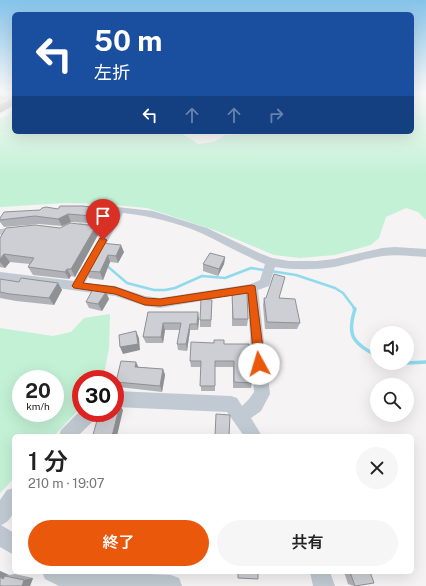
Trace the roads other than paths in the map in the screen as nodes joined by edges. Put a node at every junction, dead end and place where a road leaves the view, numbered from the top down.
1 (63, 209) edge
2 (120, 210) junction
3 (72, 226) edge
4 (31, 229) edge
5 (109, 229) junction
6 (0, 232) edge
7 (426, 253) edge
8 (271, 262) junction
9 (0, 276) edge
10 (77, 286) junction
11 (252, 288) junction
12 (124, 399) edge
13 (240, 417) junction
14 (80, 422) edge
15 (69, 434) edge
16 (253, 434) edge
17 (12, 500) edge
18 (0, 516) edge
19 (0, 536) edge
20 (12, 544) edge
21 (321, 574) edge
22 (53, 578) edge
23 (171, 586) edge
24 (324, 586) edge

1 - 2 street
2 - 5 street
2 - 8 street
3 - 5 street
4 - 6 street
5 - 10 street
7 - 8 street
8 - 11 street
9 - 10 street
10 - 11 street
11 - 13 street
12 - 13 street
13 - 16 street
14 - 15 street
17 - 18 street
19 - 20 street
21 - 24 street
22 - 23 street

